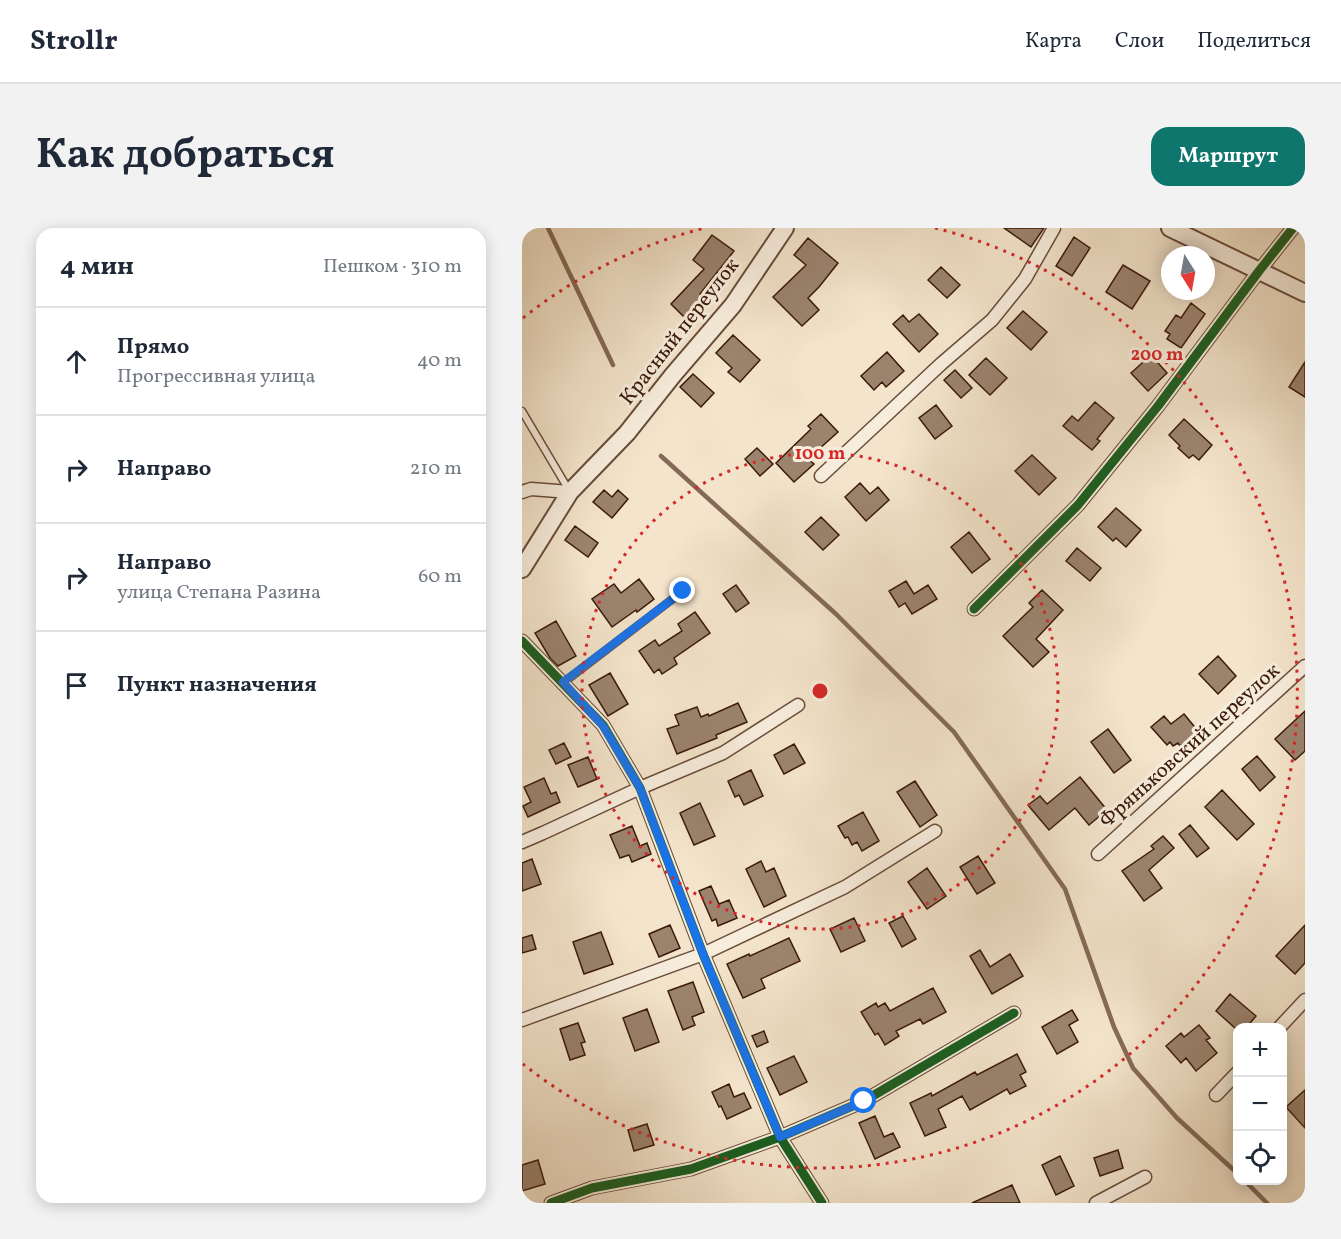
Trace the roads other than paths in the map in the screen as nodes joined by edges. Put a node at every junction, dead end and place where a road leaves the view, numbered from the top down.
1 (785, 228) edge
2 (1054, 228) edge
3 (1170, 228) edge
4 (1293, 228) edge
5 (1259, 271) junction
6 (1305, 293) edge
7 (522, 411) edge
8 (821, 476) dead end
9 (522, 492) edge
10 (570, 492) junction
11 (522, 569) edge
12 (683, 591) dead end
13 (974, 609) dead end
14 (522, 641) edge
15 (1305, 666) edge
16 (563, 682) junction
17 (798, 705) dead end
18 (640, 788) junction
19 (935, 831) dead end
20 (522, 842) edge
21 (1098, 854) dead end
22 (703, 954) junction
23 (1305, 1000) edge
24 (1014, 1013) dead end
25 (522, 1020) edge
26 (1284, 1023) edge
27 (1233, 1077) edge
28 (1216, 1095) dead end
29 (780, 1137) junction
30 (1145, 1177) dead end
31 (551, 1203) edge
32 (822, 1203) edge
33 (1096, 1203) edge

1 - 10 street, Красный переулок
2 - 8 street
3 - 5 street
4 - 5 street
5 - 6 street
5 - 13 street
7 - 10 lane
9 - 10 street
10 - 11 street, Красный переулок
12 - 16 lane
14 - 16 street
15 - 21 street, Фряньковский переулок
16 - 18 street
17 - 18 street
18 - 20 street
18 - 22 street
19 - 22 street
22 - 25 street
22 - 29 street
23 - 26 street
24 - 29 street
27 - 28 street
29 - 31 street
29 - 32 street
30 - 33 street

